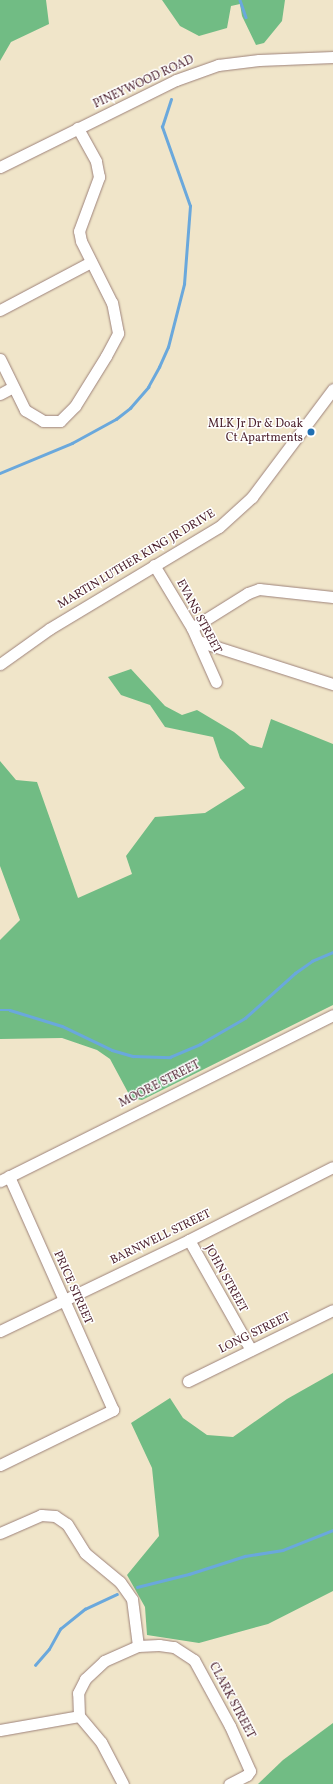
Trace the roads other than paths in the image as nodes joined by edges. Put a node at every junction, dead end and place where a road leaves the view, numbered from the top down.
1 (333, 57) edge
2 (78, 128) junction
3 (0, 167) edge
4 (91, 262) junction
5 (0, 310) edge
6 (0, 359) edge
7 (13, 387) junction
8 (333, 389) edge
9 (0, 394) edge
10 (154, 565) junction
11 (333, 597) edge
12 (192, 628) junction
13 (198, 641) junction
14 (0, 664) edge
15 (216, 682) dead end
16 (333, 684) edge
17 (333, 1015) edge
18 (333, 1167) edge
19 (4, 1178) edge
20 (189, 1240) junction
21 (63, 1300) junction
22 (333, 1310) edge
23 (0, 1331) edge
24 (251, 1350) junction
25 (188, 1381) dead end
26 (0, 1465) edge
27 (0, 1533) edge
28 (138, 1646) junction
29 (79, 1716) junction
30 (0, 1730) edge
31 (123, 1784) edge
32 (229, 1784) edge

1 - 2 street, PINEYWOOD ROAD
2 - 3 street, PINEYWOOD ROAD
2 - 4 street
4 - 5 street
4 - 7 street
6 - 7 street
7 - 9 street
8 - 10 street, MARTIN LUTHER KING JR DRIVE
10 - 12 street, EVANS STREET
10 - 14 street, MARTIN LUTHER KING JR DRIVE
11 - 12 street
12 - 13 street, EVANS STREET
13 - 15 street, EVANS STREET
13 - 16 street
17 - 19 street, MOORE STREET
18 - 20 street, BARNWELL STREET
19 - 21 street, PRICE STREET
20 - 21 street, BARNWELL STREET
20 - 24 street, JOHN STREET
21 - 23 street, BARNWELL STREET
21 - 26 street, PRICE STREET
22 - 24 street, LONG STREET
24 - 25 street, LONG STREET
27 - 28 street
28 - 29 street
28 - 32 street, CLARK STREET
29 - 30 street
29 - 31 street

